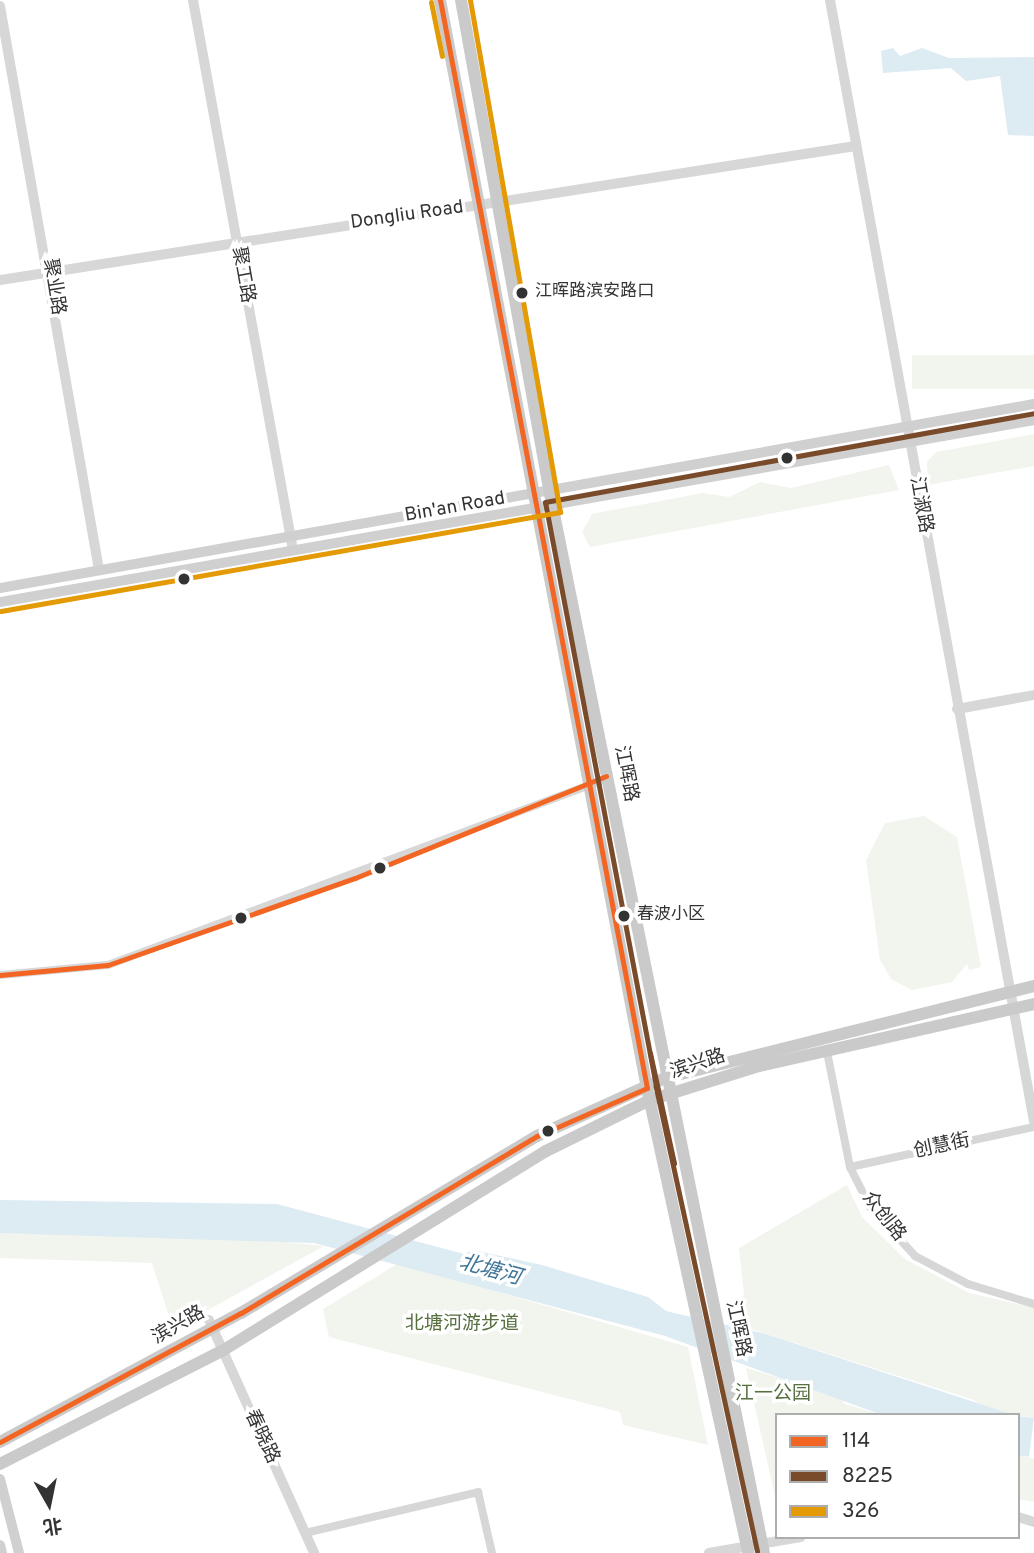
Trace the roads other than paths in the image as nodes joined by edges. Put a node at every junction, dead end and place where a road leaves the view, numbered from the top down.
1 (193, 0) edge
2 (440, 0) edge
3 (461, 0) edge
4 (830, 0) edge
5 (0, 6) edge
6 (856, 146) junction
7 (497, 204) junction
8 (482, 205) junction
9 (236, 242) junction
10 (50, 272) junction
11 (0, 280) edge
12 (1034, 404) edge
13 (1034, 420) edge
14 (905, 427) junction
15 (909, 442) junction
16 (552, 500) junction
17 (537, 501) junction
18 (290, 537) junction
19 (293, 550) junction
20 (99, 570) junction
21 (0, 588) edge
22 (0, 602) edge
23 (1034, 695) edge
24 (957, 709) junction
25 (606, 779) junction
26 (591, 783) junction
27 (0, 975) edge
28 (1034, 986) edge
29 (1007, 992) junction
30 (1034, 1004) edge
31 (1012, 1009) junction
32 (827, 1052) junction
33 (665, 1078) junction
34 (649, 1094) junction
35 (670, 1094) junction
36 (1034, 1121) edge
37 (1034, 1127) edge
38 (850, 1167) junction
39 (1034, 1304) edge
40 (211, 1324) junction
41 (222, 1351) junction
42 (0, 1442) edge
43 (0, 1464) edge
44 (0, 1479) edge
45 (305, 1533) junction
46 (794, 1539) edge
47 (0, 1545) edge
48 (763, 1548) edge
49 (747, 1549) edge
50 (2, 1553) edge
51 (19, 1553) edge
52 (314, 1553) edge
53 (492, 1553) edge
54 (709, 1553) edge

1 - 9 street, 聚工路
2 - 8 main road, 江晖路
3 - 7 main road, 江晖路
4 - 6 street, 江淑路
5 - 10 street, 聚业路
6 - 7 street, Dongliu Road
6 - 14 street, 江淑路
7 - 8 street, Dongliu Road
7 - 16 main road, 江晖路
8 - 9 street, Dongliu Road
8 - 17 main road, 江晖路
9 - 10 street, Dongliu Road
9 - 18 street, 聚工路
10 - 11 street, Dongliu Road
10 - 20 street, 聚业路
12 - 14 main road, Bin'an Road
13 - 15 main road, Bin'an Road
14 - 15 street, 江淑路
14 - 16 main road, Bin'an Road
15 - 16 main road, Bin'an Road
15 - 24 street, 江淑路
16 - 17 main road, Bin'an Road
16 - 25 main road, 江晖路
17 - 18 main road, Bin'an Road
17 - 19 main road, Bin'an Road
17 - 26 main road, 江晖路
18 - 19 street, 聚工路
18 - 20 main road, Bin'an Road
19 - 22 main road, Bin'an Road
20 - 21 main road, Bin'an Road
23 - 24 street
24 - 29 street, 江淑路
25 - 26 street
25 - 33 main road, 江晖路
26 - 27 street
26 - 34 main road, 江晖路
28 - 29 main road, 滨兴路
29 - 31 street, 江淑路
29 - 33 main road, 滨兴路
30 - 31 main road, 滨兴路
31 - 32 main road, 滨兴路
31 - 36 street, 江淑路
32 - 35 main road, 滨兴路
32 - 38 street, 众创路
33 - 34 main road, 滨兴路
33 - 35 main road, 江晖路
34 - 35 main road, 滨兴路
34 - 40 main road, 滨兴路
34 - 41 main road, 滨兴路
34 - 49 main road, 江晖路
35 - 48 main road, 江晖路
37 - 38 street, 创慧街
38 - 39 street, 众创路
40 - 41 street, 春晓路
40 - 42 main road, 滨兴路
41 - 43 main road, 滨兴路
41 - 45 street, 春晓路
44 - 51 main road
45 - 52 street, 春晓路
45 - 53 street
46 - 48 street
47 - 50 main road
48 - 49 street
49 - 54 street

